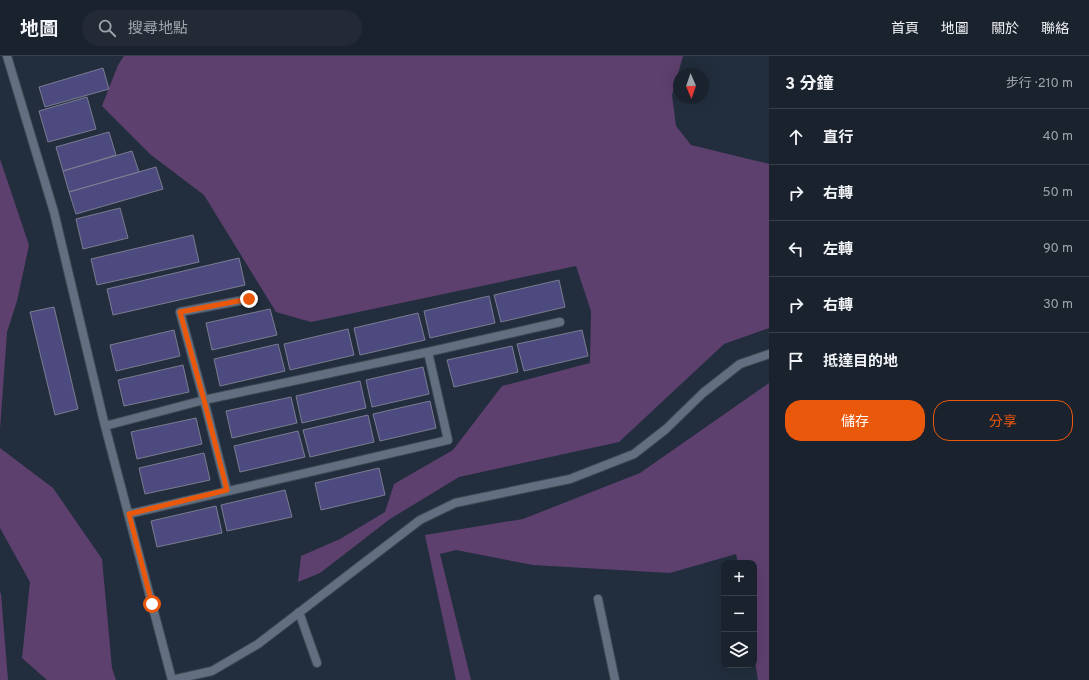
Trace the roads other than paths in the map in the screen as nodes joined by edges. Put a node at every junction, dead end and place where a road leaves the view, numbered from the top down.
1 (7, 56) edge
2 (249, 299) dead end
3 (560, 322) dead end
4 (428, 352) junction
5 (769, 354) edge
6 (204, 400) junction
7 (105, 426) junction
8 (227, 490) junction
9 (129, 514) junction
10 (598, 599) dead end
11 (299, 612) junction
12 (317, 664) dead end
13 (172, 680) edge
14 (615, 680) edge

1 - 7 lane
2 - 6 lane
3 - 4 lane
4 - 6 lane
4 - 8 lane
5 - 11 lane
6 - 7 lane
6 - 8 lane
7 - 9 lane
8 - 9 lane
9 - 13 lane
10 - 14 lane
11 - 12 lane
11 - 13 lane

